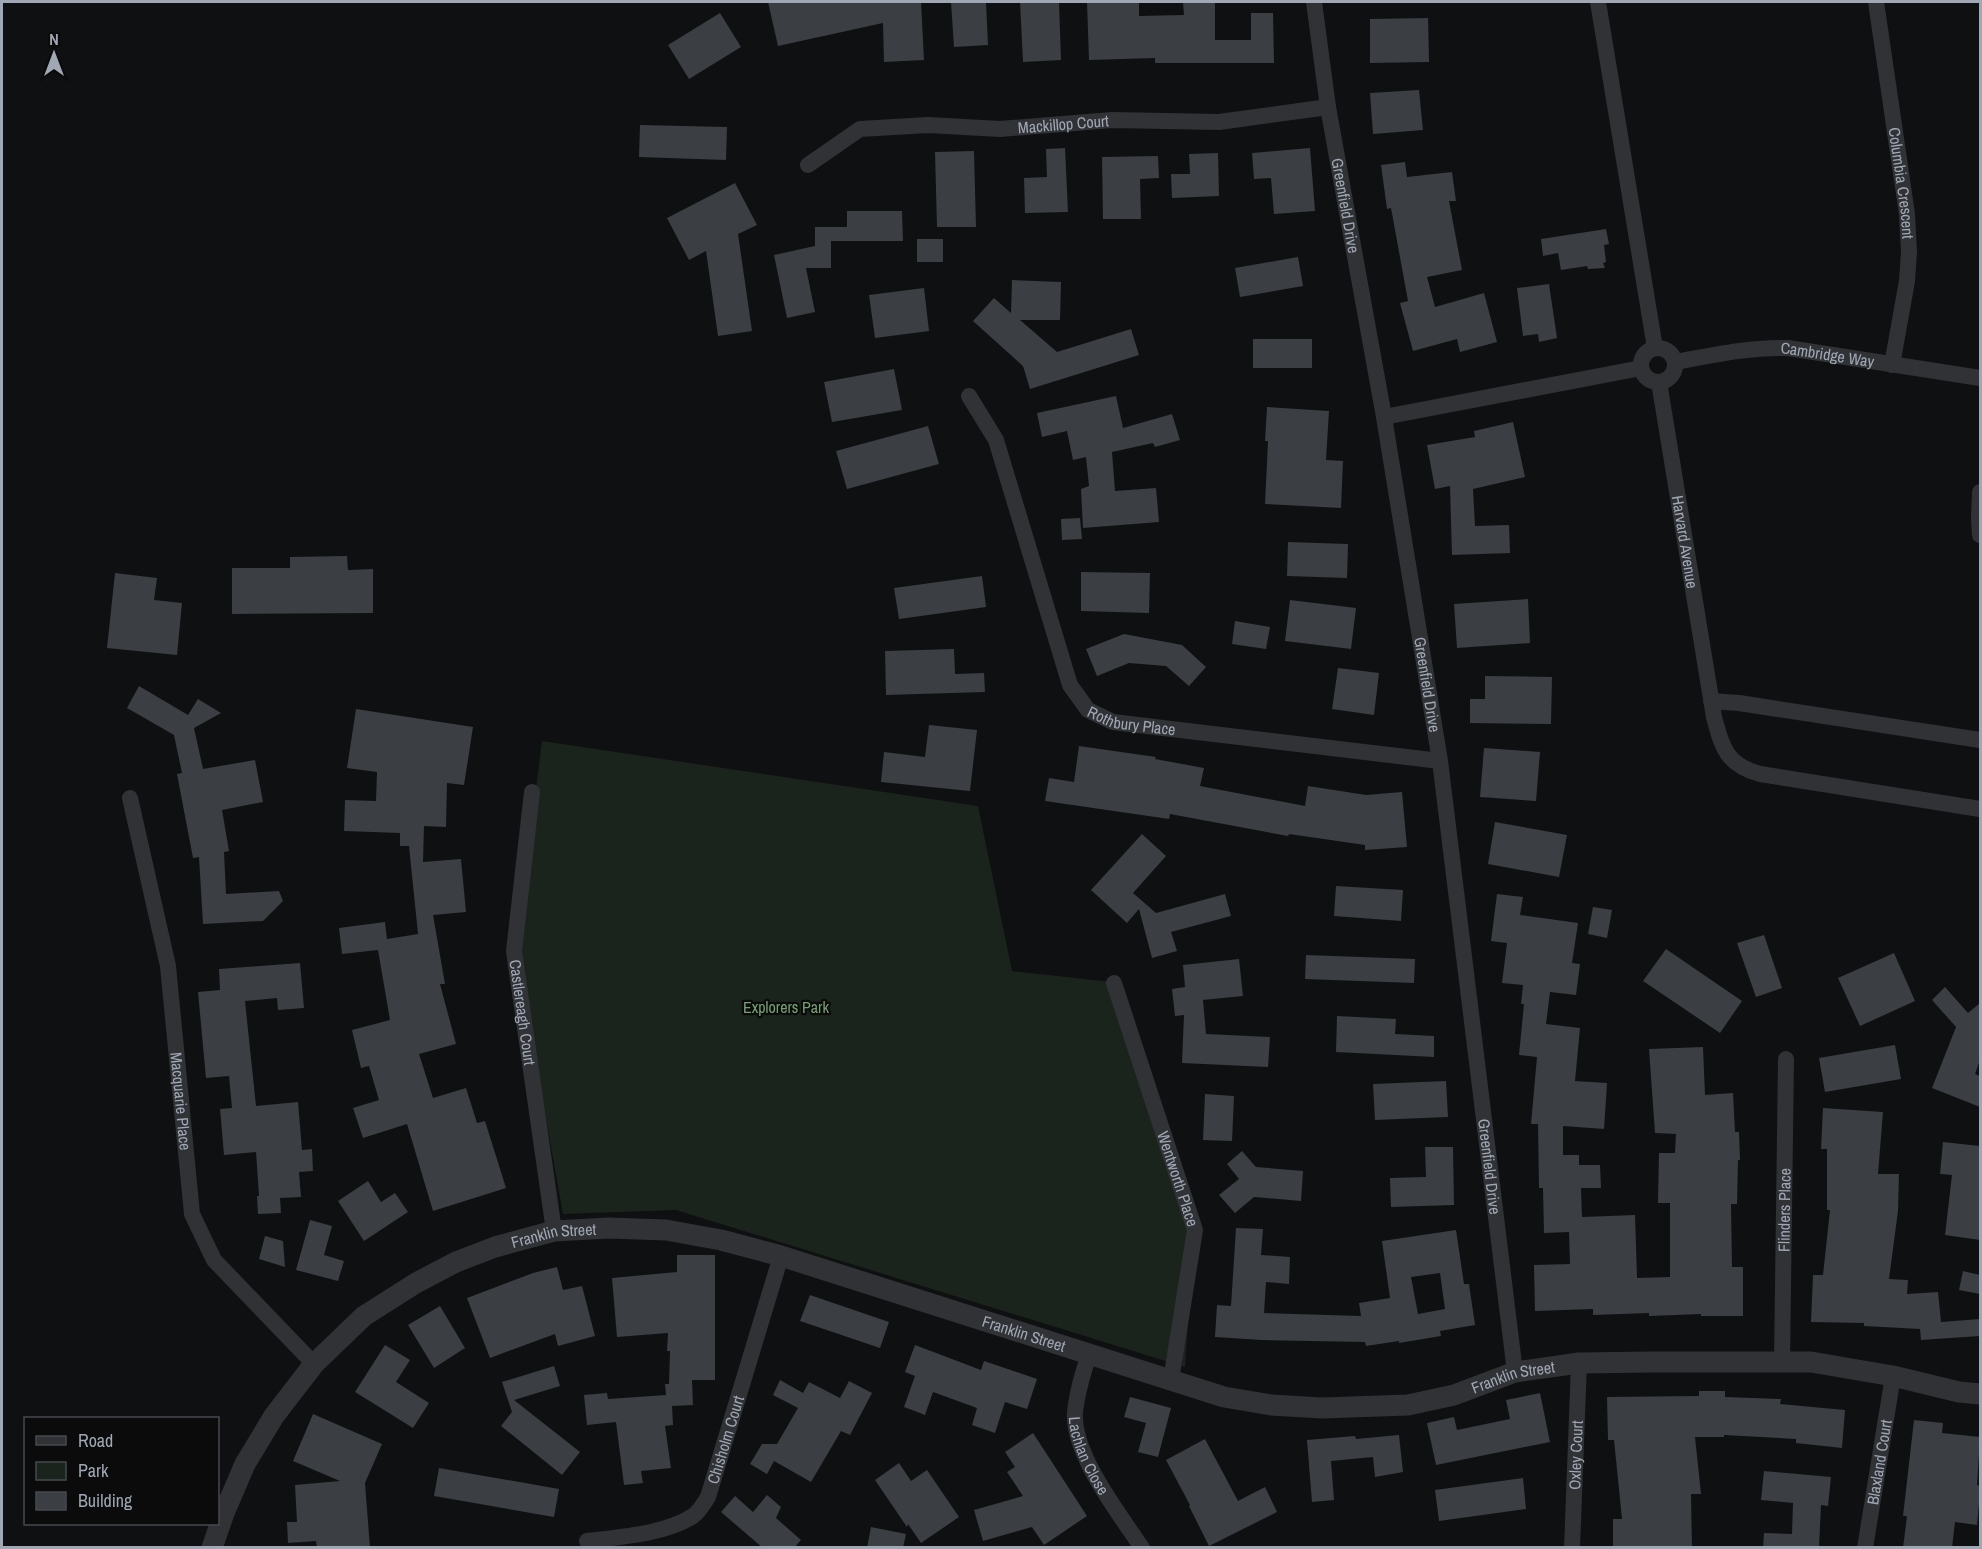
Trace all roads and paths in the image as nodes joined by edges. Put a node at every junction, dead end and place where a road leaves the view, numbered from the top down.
1 (1314, 2) edge
2 (1598, 2) edge
3 (1876, 2) edge
4 (1328, 107) junction
5 (808, 165) dead end
6 (1655, 348) junction
7 (1675, 362) junction
8 (1892, 365) junction
9 (1641, 368) junction
10 (1980, 378) edge
11 (1659, 382) junction
12 (969, 396) dead end
13 (1384, 417) junction
14 (1980, 492) edge
15 (1980, 535) edge
16 (1711, 701) junction
17 (1980, 740) edge
18 (1440, 761) junction
19 (532, 792) dead end
20 (130, 798) dead end
21 (1980, 809) edge
22 (1114, 982) dead end
23 (1786, 1059) dead end
24 (554, 1231) junction
25 (781, 1256) junction
26 (1089, 1354) junction
27 (1782, 1362) junction
28 (1579, 1363) junction
29 (314, 1364) junction
30 (1515, 1372) junction
31 (1893, 1376) junction
32 (1172, 1380) junction
33 (1980, 1394) edge
34 (587, 1541) dead end
35 (1141, 1547) edge
36 (212, 1548) edge
37 (1572, 1548) edge
38 (1865, 1548) edge

1 - 4 street, Greenfield Drive
2 - 6 street
3 - 8 street, Columbia Crescent
4 - 5 street, Mackillop Court
4 - 13 street, Greenfield Drive
6 - 7 street
6 - 9 street
7 - 8 street, Cambridge Way
7 - 11 street
8 - 10 street, Cambridge Way
9 - 11 street
9 - 13 street
11 - 16 street, Harvard Avenue
12 - 18 street, Rothbury Place
13 - 18 street, Greenfield Drive
14 - 15 street
16 - 17 street
16 - 21 street, Harvard Avenue
18 - 30 street, Greenfield Drive
19 - 24 street, Castlereagh Court
20 - 29 street, Macquarie Place
22 - 32 street, Wentworth Place
23 - 27 street, Flinders Place
24 - 25 street, Franklin Street
24 - 29 street, Franklin Street
25 - 26 street, Franklin Street
25 - 34 street, Chisholm Court
26 - 32 street, Franklin Street
26 - 35 street, Lachlan Close
27 - 28 street, Franklin Street
27 - 31 street, Franklin Street
28 - 30 street, Franklin Street
28 - 37 street, Oxley Court
29 - 36 street, Franklin Street
30 - 32 street, Franklin Street
31 - 33 street, Franklin Street
31 - 38 street, Blaxland Court

